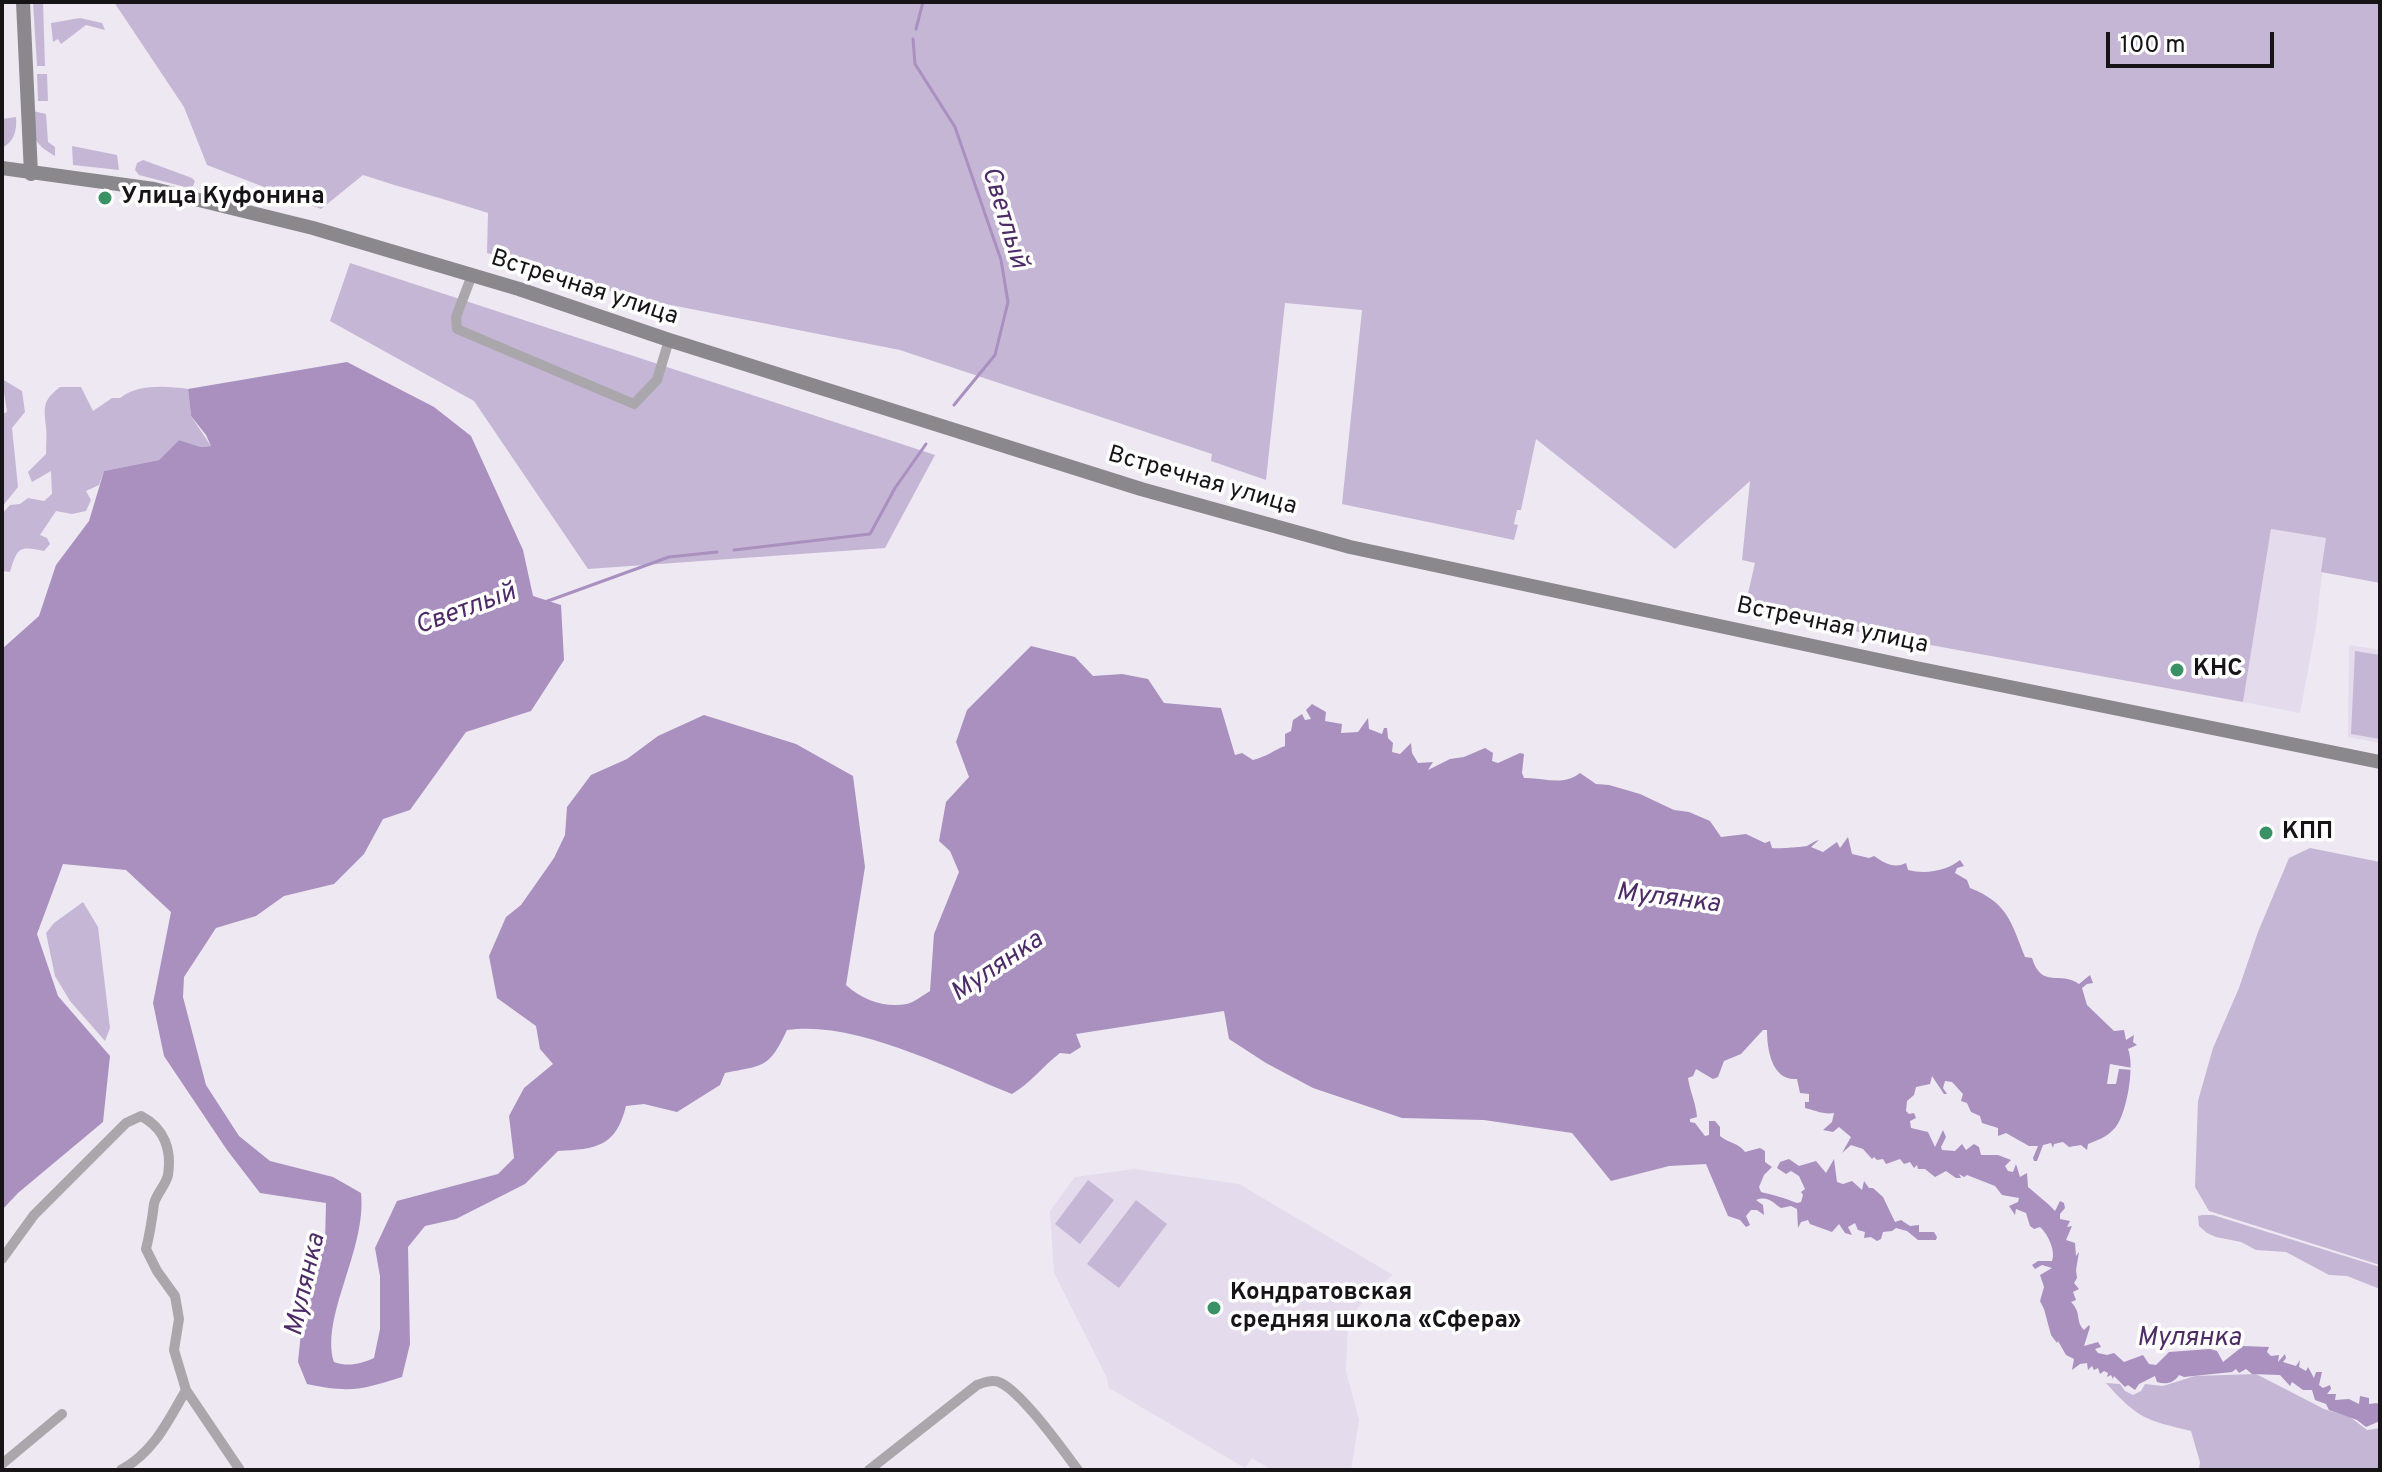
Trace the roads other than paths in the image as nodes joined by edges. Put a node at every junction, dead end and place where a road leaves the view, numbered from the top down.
1 (23, 2) edge
2 (2, 168) edge
3 (31, 174) junction
4 (2, 180) edge
5 (472, 275) junction
6 (669, 340) junction
7 (2380, 762) edge
8 (2, 1259) edge
9 (186, 1390) junction
10 (62, 1414) dead end
11 (2, 1464) edge
12 (121, 1470) edge
13 (240, 1470) edge
14 (869, 1470) edge
15 (1078, 1470) edge

1 - 3 main road
2 - 3 main road
3 - 4 main road
3 - 5 main road, Встречная улица
5 - 6 main road, Встречная улица
5 - 6 street
6 - 7 main road, Встречная улица
8 - 9 street
9 - 12 street
9 - 13 street
10 - 11 street
14 - 15 street

